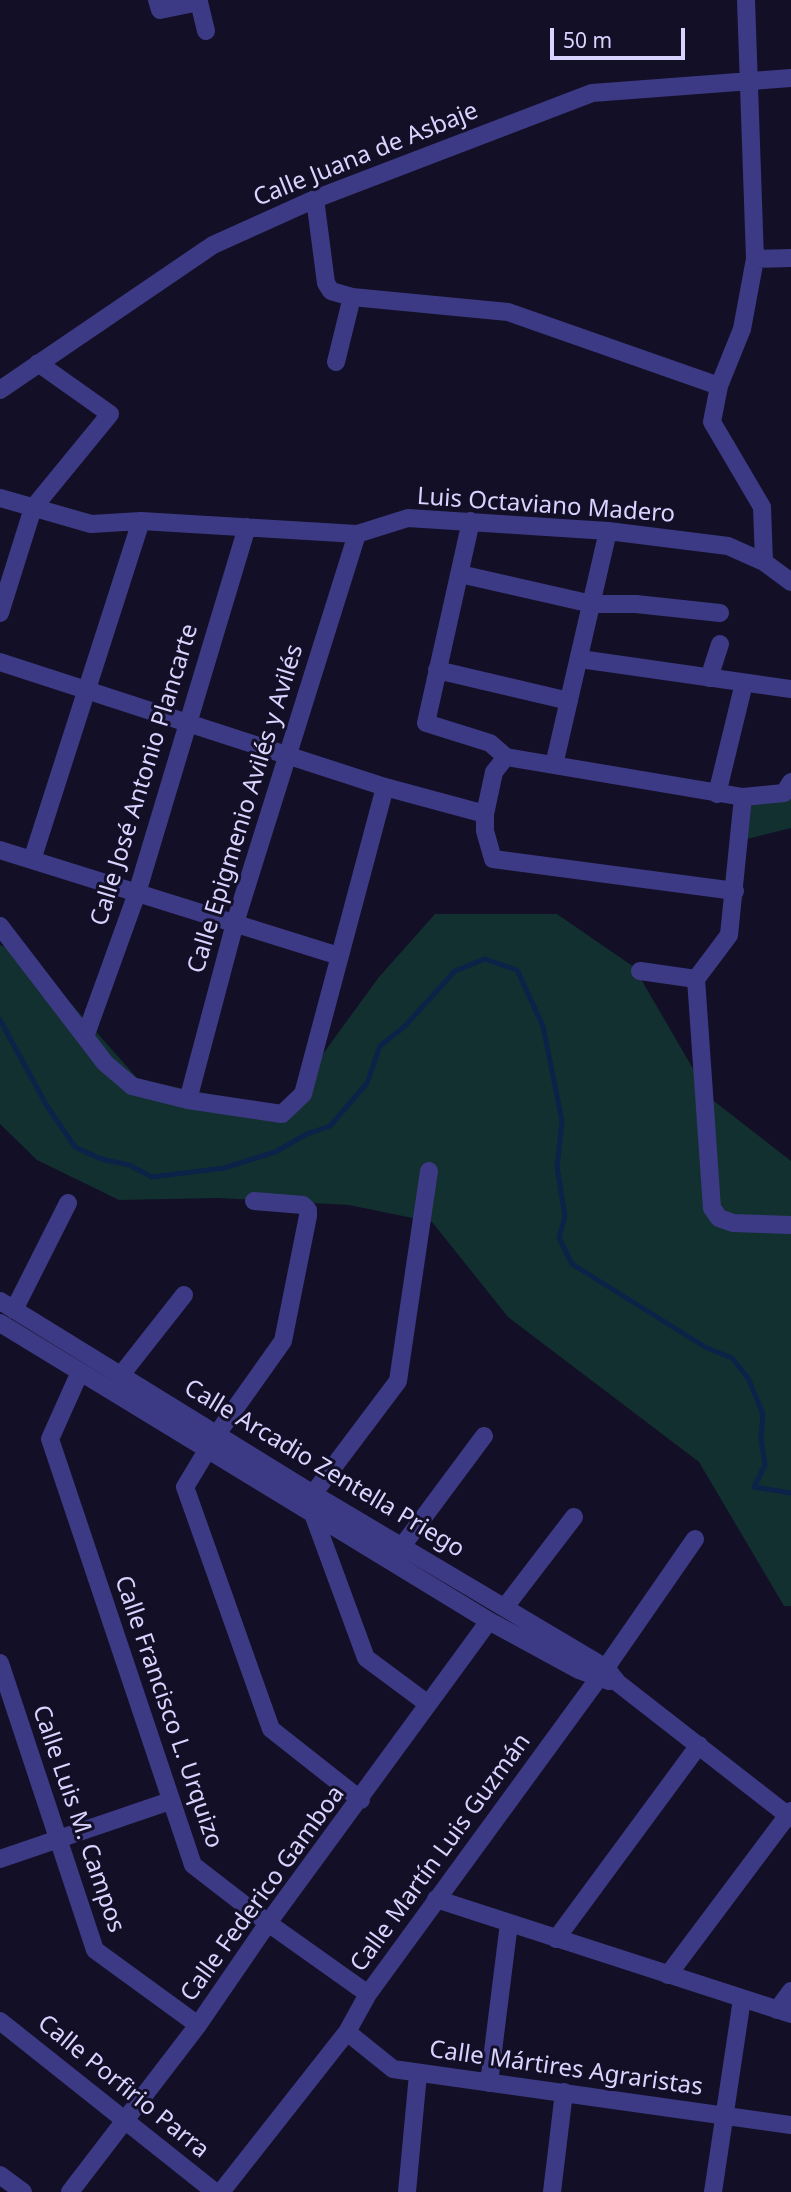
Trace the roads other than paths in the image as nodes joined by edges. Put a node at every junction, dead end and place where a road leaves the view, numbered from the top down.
1 (158, 0) edge
2 (746, 0) edge
3 (206, 31) dead end
4 (791, 78) edge
5 (748, 80) junction
6 (316, 199) junction
7 (791, 258) edge
8 (755, 259) junction
9 (352, 297) junction
10 (336, 362) dead end
11 (37, 363) junction
12 (719, 386) junction
13 (0, 390) edge
14 (0, 498) edge
15 (33, 508) junction
16 (141, 520) junction
17 (471, 521) junction
18 (247, 527) junction
19 (608, 531) junction
20 (357, 534) junction
21 (764, 562) junction
22 (460, 575) junction
23 (791, 582) edge
24 (592, 604) junction
25 (0, 613) edge
26 (720, 613) dead end
27 (720, 644) dead end
28 (580, 659) junction
29 (0, 662) edge
30 (438, 670) junction
31 (709, 678) junction
32 (744, 683) junction
33 (88, 690) junction
34 (791, 690) edge
35 (569, 701) junction
36 (188, 723) junction
37 (286, 755) junction
38 (506, 757) junction
39 (554, 765) junction
40 (386, 787) junction
41 (717, 794) junction
42 (789, 794) edge
43 (743, 797) junction
44 (485, 814) junction
45 (0, 850) edge
46 (32, 860) junction
47 (735, 891) junction
48 (137, 893) junction
49 (235, 923) junction
50 (0, 926) edge
51 (339, 956) junction
52 (640, 971) dead end
53 (696, 979) junction
54 (85, 1037) junction
55 (188, 1100) junction
56 (429, 1171) dead end
57 (254, 1201) dead end
58 (68, 1203) dead end
59 (791, 1225) edge
60 (184, 1295) dead end
61 (7, 1306) edge
62 (0, 1323) edge
63 (80, 1371) junction
64 (121, 1375) junction
65 (484, 1436) dead end
66 (212, 1442) junction
67 (313, 1494) junction
68 (313, 1514) junction
69 (574, 1517) dead end
70 (695, 1539) dead end
71 (402, 1545) junction
72 (391, 1562) junction
73 (505, 1607) junction
74 (489, 1621) junction
75 (0, 1663) edge
76 (602, 1673) junction
77 (428, 1704) junction
78 (699, 1745) junction
79 (361, 1800) junction
80 (170, 1801) junction
81 (790, 1815) edge
82 (58, 1838) junction
83 (0, 1859) edge
84 (436, 1899) junction
85 (268, 1923) junction
86 (509, 1923) junction
87 (556, 1939) junction
88 (668, 1975) junction
89 (791, 1991) edge
90 (368, 1994) junction
91 (742, 1999) junction
92 (784, 2012) edge
93 (0, 2021) edge
94 (198, 2025) junction
95 (347, 2032) junction
96 (418, 2074) junction
97 (489, 2083) junction
98 (564, 2092) junction
99 (723, 2114) junction
100 (126, 2122) junction
101 (791, 2125) edge
102 (0, 2175) edge
103 (23, 2192) edge
104 (70, 2192) edge
105 (215, 2192) edge
106 (221, 2192) edge
107 (407, 2192) edge
108 (552, 2192) edge
109 (713, 2192) edge

1 - 3 street
2 - 5 street
4 - 5 street, Calle Juana de Asbaje
5 - 6 street, Calle Juana de Asbaje
5 - 8 street
6 - 9 street
6 - 11 street, Calle Juana de Asbaje
7 - 8 street
8 - 12 street
9 - 10 street
9 - 12 street
11 - 13 street, Calle Juana de Asbaje
11 - 15 street
12 - 21 street
14 - 15 street, Luis Octaviano Madero
15 - 16 street, Luis Octaviano Madero
15 - 25 street
16 - 18 street, Luis Octaviano Madero
16 - 33 street
17 - 19 street, Luis Octaviano Madero
17 - 20 street, Luis Octaviano Madero
17 - 22 street
18 - 20 street, Luis Octaviano Madero
18 - 36 street, Calle José Antonio Plancarte
19 - 21 street, Luis Octaviano Madero
19 - 24 street
20 - 37 street, Calle Epigmenio Avilés y Avilés
21 - 23 street, Luis Octaviano Madero
22 - 24 street
22 - 30 street
24 - 26 street
24 - 28 street
27 - 31 street
28 - 31 street
28 - 35 street
29 - 33 street
30 - 35 street
30 - 38 street
31 - 32 street
32 - 34 street
32 - 41 street
33 - 36 street
33 - 46 street
35 - 39 street
36 - 37 street
36 - 48 street, Calle José Antonio Plancarte
37 - 40 street
37 - 49 street, Calle Epigmenio Avilés y Avilés
38 - 39 street
38 - 44 street
39 - 41 street
40 - 44 street
40 - 51 street
41 - 43 street
42 - 43 street
43 - 47 street
44 - 47 street
45 - 46 street
46 - 48 street
47 - 53 street
48 - 49 street
48 - 54 street, Calle José Antonio Plancarte
49 - 51 street
49 - 55 street, Calle Epigmenio Avilés y Avilés
50 - 54 street
51 - 55 street
52 - 53 street
53 - 59 street
54 - 55 street
56 - 67 street
57 - 66 street
58 - 61 street
60 - 64 street
61 - 64 street, Calle Arcadio Zentella Priego
62 - 63 street, Calle Arcadio Zentella Priego
63 - 66 street, Calle Arcadio Zentella Priego
63 - 80 street, Calle Francisco L. Urquizo
64 - 66 street, Calle Arcadio Zentella Priego
65 - 71 street
66 - 67 street, Calle Arcadio Zentella Priego
66 - 68 street, Calle Arcadio Zentella Priego
66 - 79 street
67 - 71 street, Calle Arcadio Zentella Priego
68 - 72 street, Calle Arcadio Zentella Priego
68 - 77 street
69 - 73 street
70 - 76 street, Calle Martín Luis Guzmán
71 - 72 street
71 - 73 street, Calle Arcadio Zentella Priego
72 - 74 street, Calle Arcadio Zentella Priego
73 - 76 street, Calle Arcadio Zentella Priego
74 - 76 street, Calle Arcadio Zentella Priego
74 - 77 street, Calle Federico Gamboa
75 - 82 street, Calle Luis M. Campos
76 - 78 street, Calle Arcadio Zentella Priego
76 - 84 street, Calle Martín Luis Guzmán
77 - 79 street, Calle Federico Gamboa
78 - 81 street, Calle Arcadio Zentella Priego
78 - 87 street
79 - 85 street, Calle Federico Gamboa
80 - 82 street
80 - 85 street, Calle Francisco L. Urquizo
81 - 88 street
82 - 83 street
82 - 94 street, Calle Luis M. Campos
84 - 86 street
84 - 90 street, Calle Martín Luis Guzmán
85 - 90 street, Calle Francisco L. Urquizo
85 - 94 street, Calle Federico Gamboa
86 - 87 street
86 - 97 street
87 - 88 street
88 - 91 street
89 - 92 street
90 - 95 street, Calle Martín Luis Guzmán
91 - 92 street
91 - 99 street
93 - 100 street, Calle Porfirio Parra
94 - 100 street, Calle Federico Gamboa
95 - 96 street, Calle Mártires Agraristas
95 - 106 street, Calle Martín Luis Guzmán
96 - 97 street, Calle Mártires Agraristas
96 - 107 street
97 - 98 street, Calle Mártires Agraristas
98 - 99 street, Calle Mártires Agraristas
98 - 108 street
99 - 101 street, Calle Mártires Agraristas
99 - 109 street
100 - 104 street, Calle Federico Gamboa
100 - 105 street, Calle Porfirio Parra
102 - 103 street

